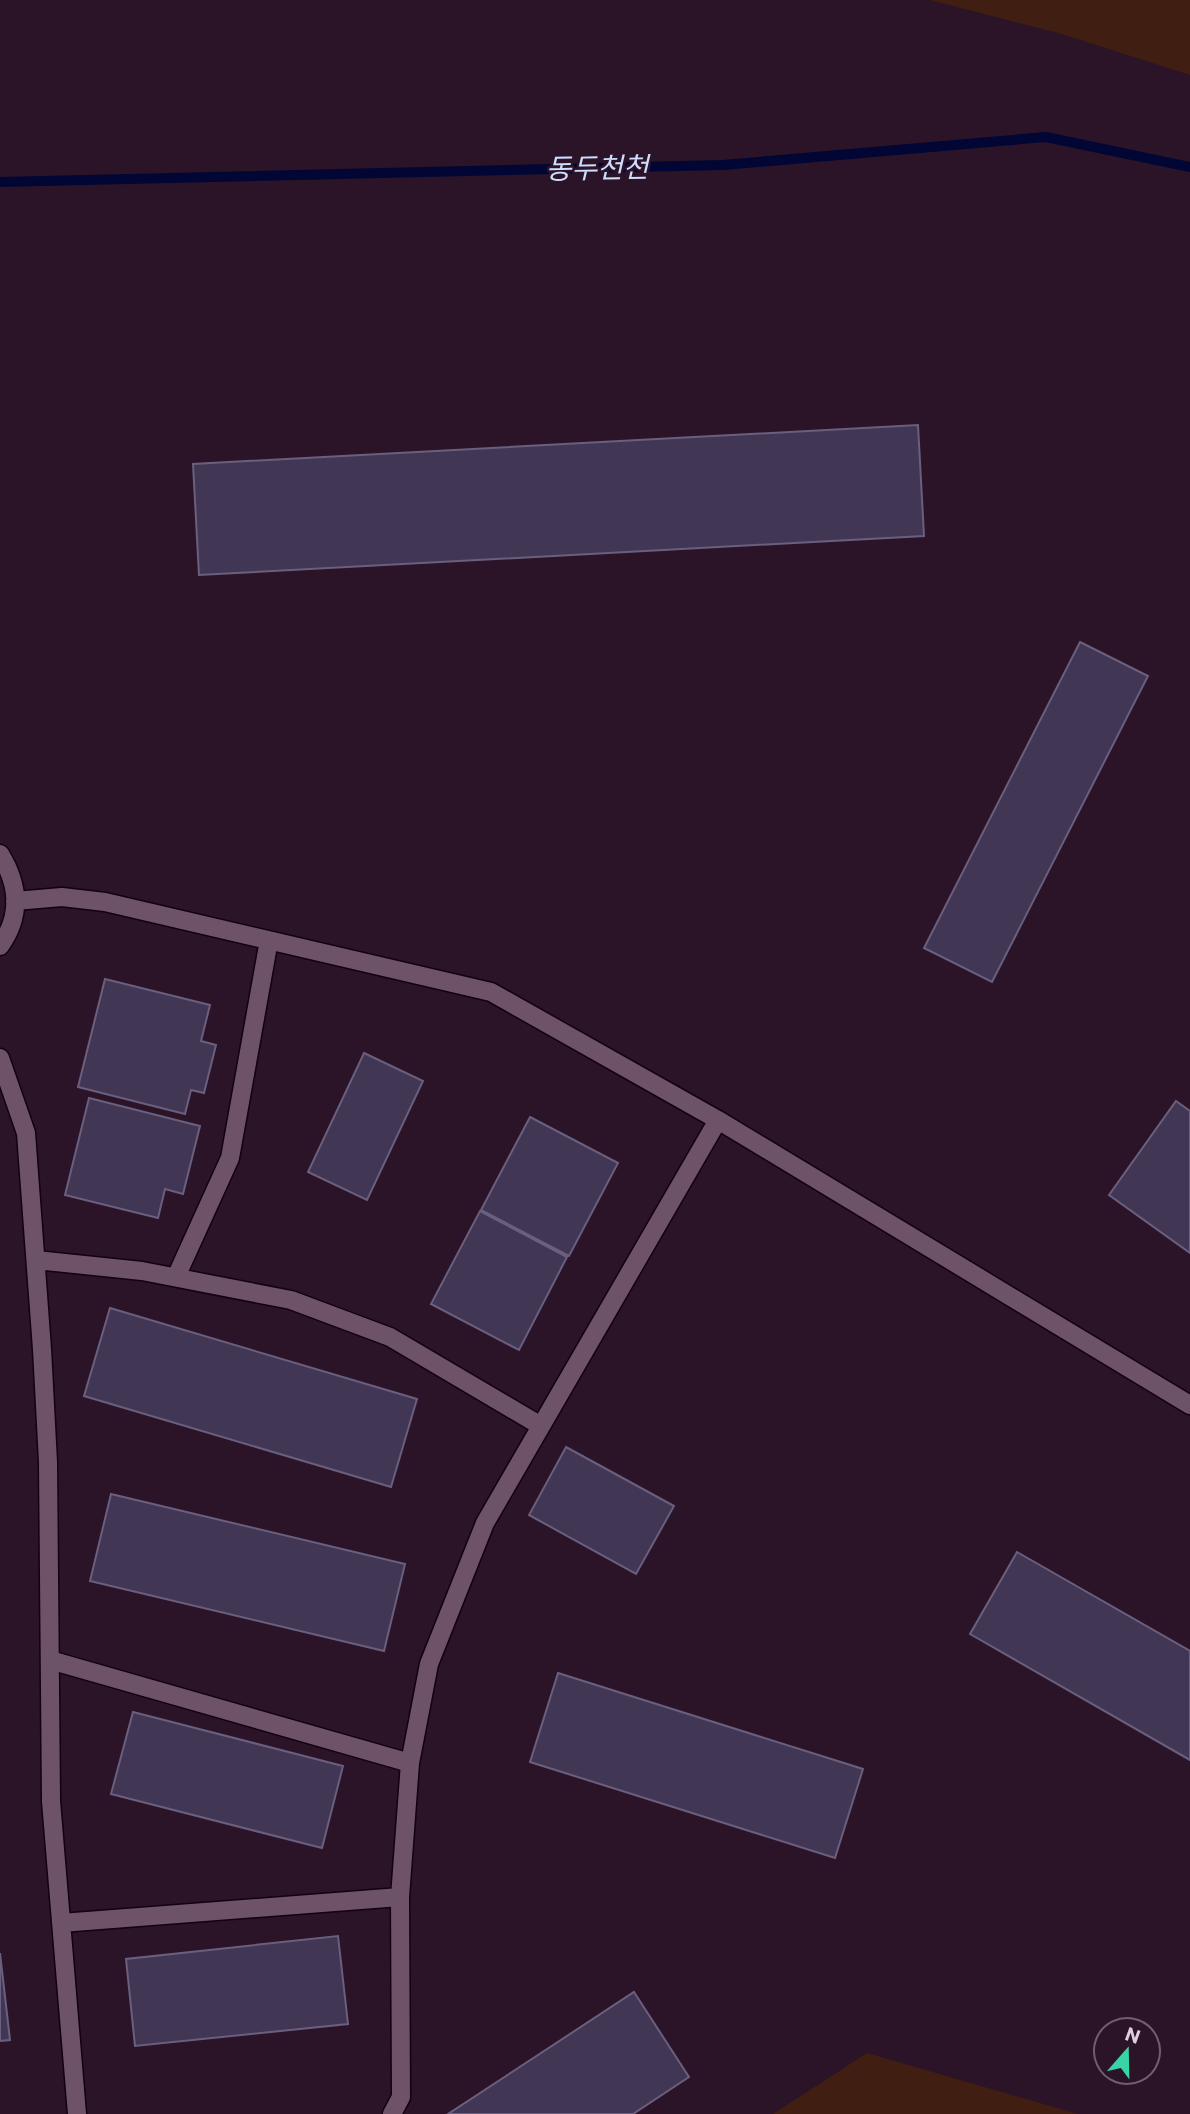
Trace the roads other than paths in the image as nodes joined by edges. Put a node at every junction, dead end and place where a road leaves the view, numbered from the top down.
1 (0, 854) edge
2 (15, 901) junction
3 (270, 940) junction
4 (0, 946) edge
5 (0, 1058) edge
6 (719, 1120) junction
7 (36, 1260) junction
8 (176, 1277) junction
9 (1190, 1405) edge
10 (541, 1426) junction
11 (50, 1660) junction
12 (410, 1763) junction
13 (400, 1897) junction
14 (61, 1923) junction
15 (77, 2114) edge
16 (392, 2114) edge

1 - 2 lane
2 - 3 lane
2 - 4 lane
3 - 6 lane
3 - 8 lane
5 - 7 lane
6 - 9 lane
6 - 10 lane
7 - 8 lane
7 - 11 lane
8 - 10 lane
10 - 12 lane
11 - 12 lane
11 - 14 lane
12 - 13 lane
13 - 14 lane
13 - 16 lane
14 - 15 lane

